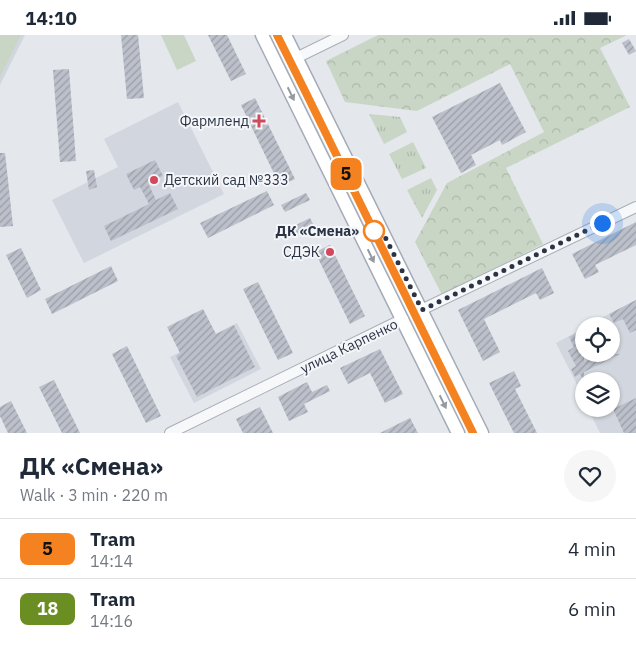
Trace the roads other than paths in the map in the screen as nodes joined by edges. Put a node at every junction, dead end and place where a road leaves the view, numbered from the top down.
1 (262, 35) edge
2 (285, 35) edge
3 (343, 35) edge
4 (296, 58) junction
5 (278, 67) junction
6 (636, 207) edge
7 (422, 310) junction
8 (403, 319) junction
9 (170, 433) edge
10 (458, 433) edge
11 (482, 433) edge

1 - 5 main road
2 - 4 main road
3 - 4 street
4 - 5 main road
4 - 7 main road
5 -> 8 main road
6 - 7 street, улица Карпенко
7 - 8 main road, улица Карпенко
7 - 11 main road
8 - 9 street, улица Карпенко
8 -> 10 main road

